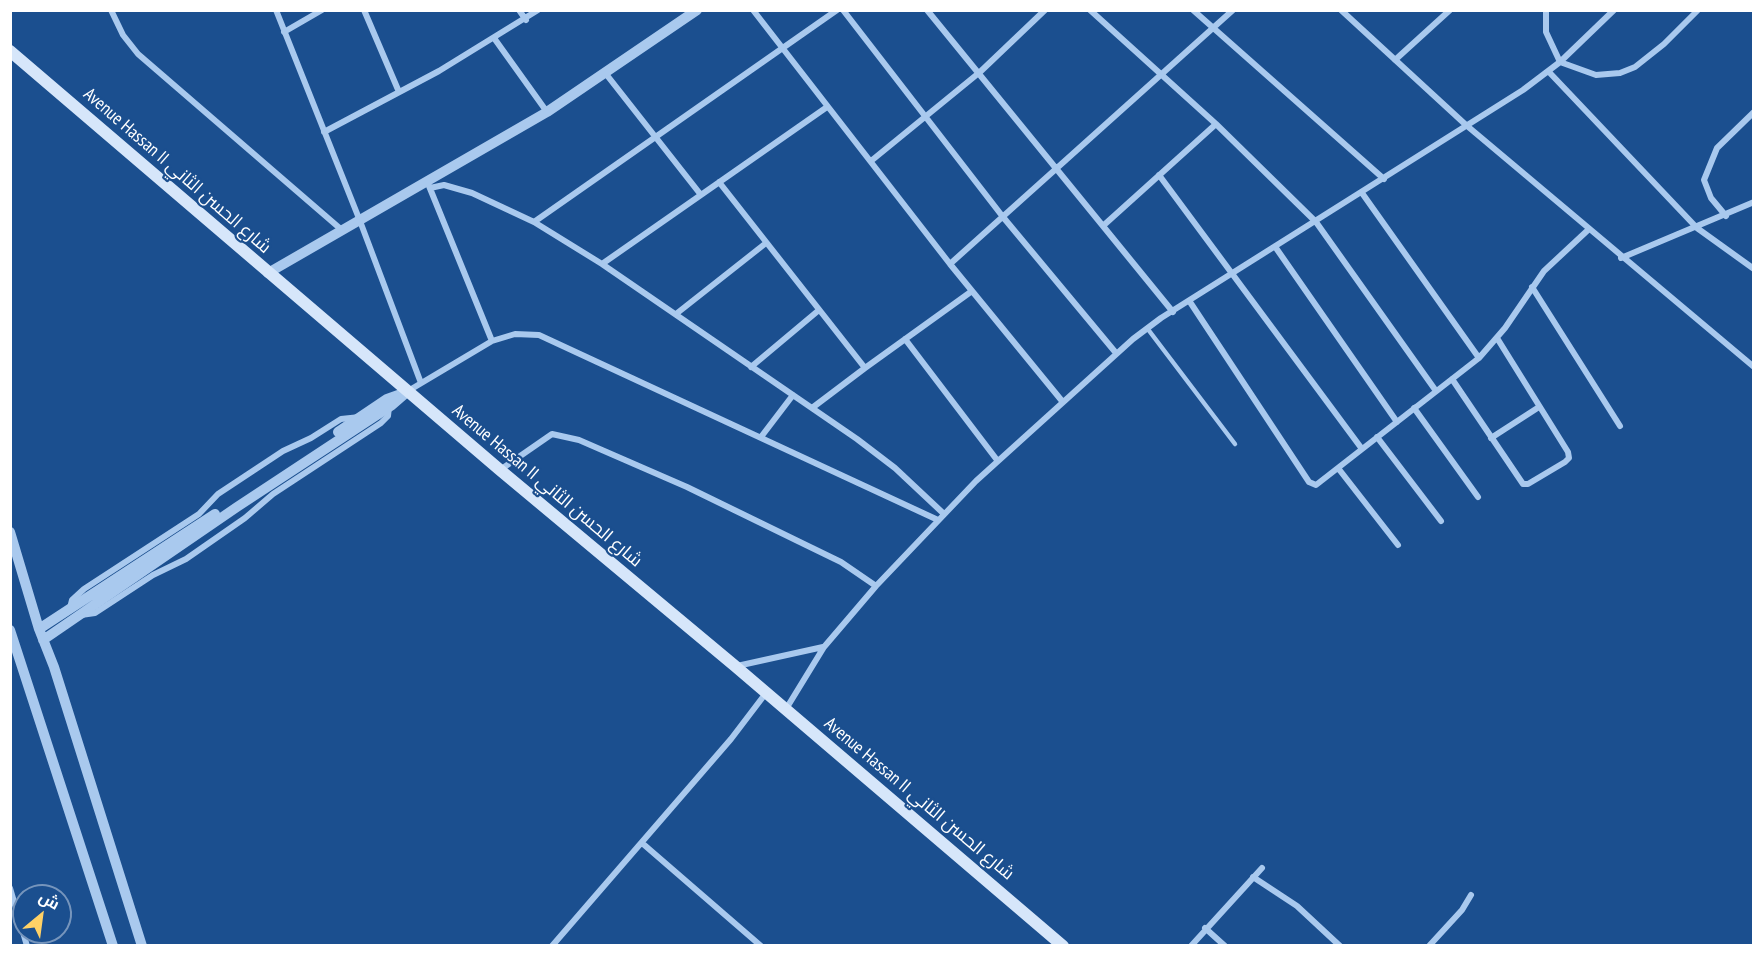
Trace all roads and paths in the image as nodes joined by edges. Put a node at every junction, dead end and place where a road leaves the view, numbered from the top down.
1 (111, 10) edge
2 (276, 10) edge
3 (322, 10) edge
4 (364, 10) edge
5 (519, 10) edge
6 (538, 10) edge
7 (698, 10) edge
8 (753, 10) edge
9 (837, 10) edge
10 (843, 10) edge
11 (927, 10) edge
12 (1045, 10) edge
13 (1090, 10) edge
14 (1193, 10) edge
15 (1233, 10) edge
16 (1341, 10) edge
17 (1450, 10) edge
18 (1546, 10) edge
19 (1614, 10) edge
20 (1698, 10) edge
21 (526, 20) junction
22 (1213, 28) junction
23 (284, 32) junction
24 (494, 38) junction
25 (783, 50) junction
26 (10, 51) edge
27 (1395, 60) junction
28 (1560, 62) junction
29 (980, 72) junction
30 (1549, 72) junction
31 (606, 74) junction
32 (1160, 76) junction
33 (399, 92) junction
34 (827, 107) junction
35 (547, 112) junction
36 (1754, 112) edge
37 (926, 119) junction
38 (1216, 124) junction
39 (1466, 125) junction
40 (324, 132) junction
41 (656, 138) junction
42 (871, 161) junction
43 (1056, 170) junction
44 (1159, 175) junction
45 (1384, 179) junction
46 (719, 183) junction
47 (428, 184) junction
48 (1362, 194) junction
49 (701, 195) junction
50 (1754, 202) edge
51 (1726, 216) junction
52 (1004, 217) junction
53 (360, 221) junction
54 (534, 222) junction
55 (1317, 222) junction
56 (1104, 225) junction
57 (1697, 228) junction
58 (1588, 230) junction
59 (343, 231) junction
60 (766, 243) junction
61 (1276, 248) junction
62 (1621, 258) junction
63 (602, 264) junction
64 (950, 264) junction
65 (1754, 269) edge
66 (268, 273) junction
67 (1233, 274) junction
68 (1532, 287) junction
69 (972, 291) junction
70 (1190, 302) junction
71 (819, 310) junction
72 (1173, 312) junction
73 (676, 314) junction
74 (1147, 328) junction
75 (1497, 338) junction
76 (905, 339) junction
77 (492, 341) junction
78 (1116, 353) junction
79 (1479, 358) junction
80 (752, 367) junction
81 (1754, 367) edge
82 (865, 368) junction
83 (1452, 379) junction
84 (421, 383) junction
85 (1437, 391) junction
86 (407, 392) junction
87 (793, 395) junction
88 (1062, 401) junction
89 (1539, 406) junction
90 (812, 408) junction
91 (1414, 408) junction
92 (1397, 422) junction
93 (1620, 426) dead end
94 (760, 437) junction
95 (1377, 437) junction
96 (1491, 438) junction
97 (1235, 444) dead end
98 (1362, 449) junction
99 (997, 460) junction
100 (1338, 468) junction
101 (500, 470) junction
102 (1478, 497) dead end
103 (944, 514) junction
104 (938, 520) junction
105 (1441, 521) dead end
106 (10, 532) edge
107 (1398, 545) dead end
108 (876, 586) junction
109 (39, 629) junction
110 (11, 634) edge
111 (43, 640) junction
112 (824, 646) junction
113 (20, 660) junction
114 (735, 666) junction
115 (10, 667) edge
116 (767, 692) junction
117 (786, 709) junction
118 (642, 843) junction
119 (1262, 868) dead end
120 (1253, 877) junction
121 (10, 888) edge
122 (1471, 896) dead end
123 (1205, 928) junction
124 (27, 945) edge
125 (113, 945) edge
126 (142, 945) edge
127 (552, 945) edge
128 (761, 945) edge
129 (1064, 945) edge
130 (1191, 945) edge
131 (1225, 945) edge
132 (1340, 945) edge
133 (1429, 945) edge

1 - 59 street
2 - 23 street
3 - 23 street
4 - 33 street
5 - 21 street
6 - 21 street
7 - 31 street
8 - 25 street
9 - 25 street
10 - 37 street
11 - 29 street
12 - 29 street
13 - 32 street
14 - 22 street
15 - 22 street
16 - 27 street
17 - 27 street
18 - 28 street
19 - 28 street
20 - 28 street
21 - 24 street
22 - 32 street
22 - 45 street
23 - 40 street
24 - 33 street
24 - 35 street
25 - 34 street
25 - 41 street
26 - 66 main road, Avenue Hassan II شارع الحسن الثاني
27 - 39 street
28 - 30 street
29 - 37 street
29 - 43 street
30 - 39 street
30 - 57 street
31 - 35 street
31 - 41 street
32 - 38 street
32 - 43 street
33 - 40 street
34 - 42 street
34 - 46 street
35 - 47 street
36 - 51 street
37 - 42 street
37 - 52 street
38 - 44 street
38 - 55 street
39 - 45 street
39 - 58 street
40 - 53 street
41 - 49 street
41 - 54 street
42 - 64 street
43 - 52 street
43 - 56 street
44 - 56 street
44 - 67 street
45 - 48 street
46 - 49 street
46 - 60 street
47 - 53 street
47 - 54 street
47 - 77 street
48 - 55 street
48 - 79 street
49 - 63 street
50 - 51 street
51 - 57 street
52 - 64 street
52 - 78 street
53 - 59 street
53 - 84 street
54 - 63 street
55 - 61 street
55 - 85 street
56 - 72 street
57 - 62 street
57 - 65 street
58 - 62 street
58 - 68 street
59 - 66 street
60 - 71 street
60 - 73 street
61 - 67 street
61 - 92 street
62 - 81 street
63 - 73 street
64 - 69 street
66 - 86 main road, Avenue Hassan II شارع الحسن الثاني
67 - 70 street
67 - 98 street
68 - 75 street
68 - 93 street
69 - 76 street
69 - 88 street
70 - 72 street
70 - 100 street
71 - 80 street
71 - 82 street
72 - 74 street
73 - 80 street
74 - 78 street
74 - 97 lane
75 - 79 street
75 - 89 street
76 - 82 street
76 - 99 street
77 - 84 street
77 - 94 street
78 - 88 street
79 - 83 street
80 - 87 street
82 - 90 street
83 - 85 street
83 - 96 street
84 - 86 street
85 - 91 street
86 - 101 main road, Avenue Hassan II شارع الحسن الثاني
86 - 109 street
86 - 111 street
87 - 90 street
87 - 94 street
88 - 99 street
89 - 96 street
89 - 96 street
90 - 103 street
91 - 92 street
91 - 102 street
92 - 95 street
94 - 104 street
95 - 98 street
95 - 105 street
98 - 100 street
99 - 103 street
100 - 107 street
101 - 108 street
101 - 114 main road, Avenue Hassan II شارع الحسن الثاني
103 - 104 street
104 - 108 street
106 - 109 street
108 - 112 street
109 - 111 street
110 - 113 street
111 - 126 street
112 - 114 street
112 - 117 street
113 - 115 street
113 - 125 street
114 - 116 main road, Avenue Hassan II شارع الحسن الثاني
116 - 117 main road, Avenue Hassan II شارع الحسن الثاني
116 - 118 street
117 - 129 main road, Avenue Hassan II شارع الحسن الثاني
118 - 127 street
118 - 128 street
119 - 120 street
120 - 123 street
120 - 132 street
121 - 124 street
122 - 133 street
123 - 130 street
123 - 131 street

